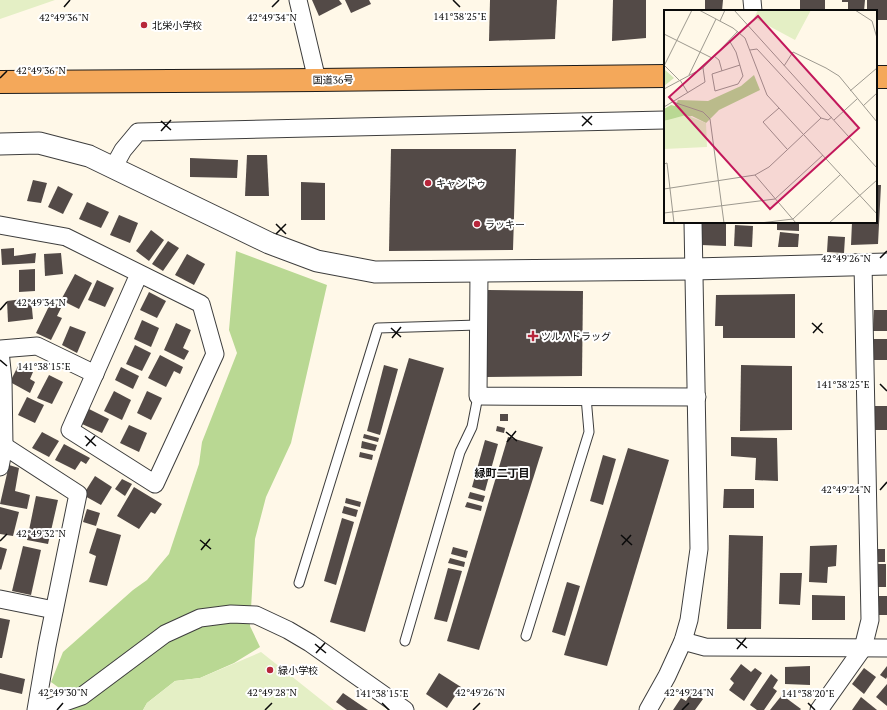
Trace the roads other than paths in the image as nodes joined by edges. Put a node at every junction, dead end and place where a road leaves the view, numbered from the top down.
1 (298, 0) edge
2 (664, 76) edge
3 (318, 80) junction
4 (0, 82) edge
5 (664, 120) edge
6 (0, 144) edge
7 (113, 168) junction
8 (693, 223) edge
9 (0, 225) edge
10 (863, 264) junction
11 (887, 264) edge
12 (694, 269) junction
13 (479, 272) junction
14 (139, 274) junction
15 (478, 325) junction
16 (0, 359) edge
17 (95, 374) junction
18 (478, 396) junction
19 (586, 397) junction
20 (697, 397) junction
21 (4, 446) junction
22 (0, 467) edge
23 (299, 583) dead end
24 (0, 599) edge
25 (54, 610) junction
26 (526, 636) dead end
27 (405, 641) dead end
28 (683, 641) junction
29 (863, 648) junction
30 (887, 648) edge
31 (36, 710) edge
32 (42, 710) edge
33 (405, 710) edge
34 (648, 710) edge
35 (819, 710) edge

1 - 3 street
2 - 3 highway, 国道36号
3 - 4 highway, 国道36号
5 - 7 street
6 - 7 street
7 - 13 street
8 - 12 street
9 - 14 street
10 - 11 street
10 - 12 street
10 - 29 street
12 - 13 street
12 - 20 street
13 - 15 street
14 - 17 street
14 - 17 street
15 - 18 street
15 - 23 lane
16 - 17 street
16 - 21 street
18 - 19 street
18 - 27 lane
19 - 20 street
19 - 26 lane
20 - 28 street
21 - 22 street
21 - 25 street
24 - 25 street
25 - 31 street
28 - 29 street
28 - 34 street
29 - 30 street
29 - 35 street
32 - 33 street

